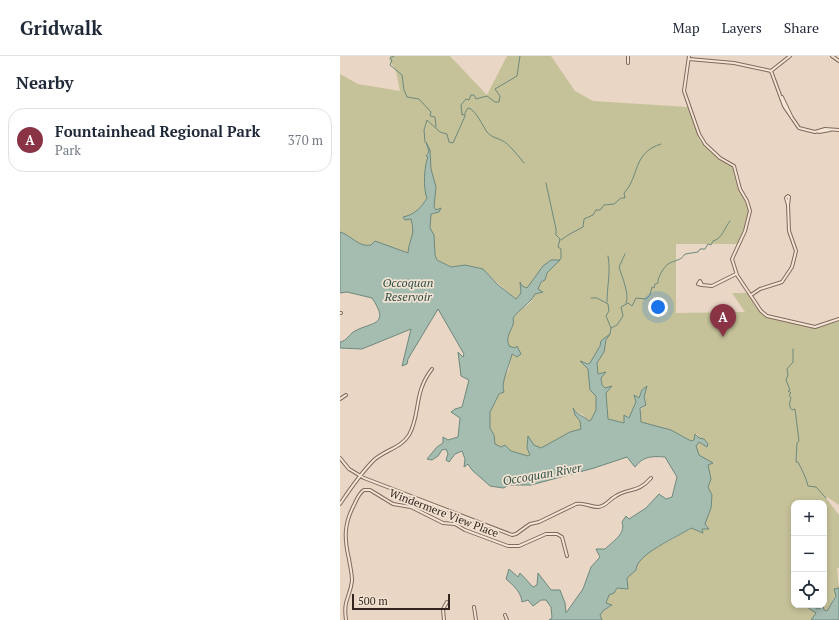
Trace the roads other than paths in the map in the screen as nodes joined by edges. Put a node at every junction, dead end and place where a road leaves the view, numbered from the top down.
1 (628, 56) edge
2 (790, 56) edge
3 (832, 56) edge
4 (689, 58) edge
5 (839, 61) edge
6 (628, 63) dead end
7 (771, 71) junction
8 (839, 130) edge
9 (788, 205) dead end
10 (736, 274) junction
11 (702, 285) dead end
12 (751, 295) junction
13 (839, 319) edge
14 (432, 369) dead end
15 (346, 395) dead end
16 (340, 399) edge
17 (340, 458) edge
18 (360, 477) junction
19 (651, 478) dead end
20 (340, 504) edge
21 (567, 556) dead end
22 (448, 602) dead end
23 (474, 607) dead end
24 (505, 615) dead end
25 (346, 620) edge
26 (444, 620) edge
27 (476, 620) edge
28 (507, 620) edge

1 - 6 street
2 - 7 street
3 - 5 street
4 - 7 street
4 - 10 street
7 - 8 street
9 - 12 street
10 - 11 street
10 - 12 street
12 - 13 street
14 - 18 street
15 - 16 street
17 - 18 street
18 - 19 street
18 - 20 street
21 - 25 street, Windermere View Place
22 - 26 street
23 - 27 street
24 - 28 street

